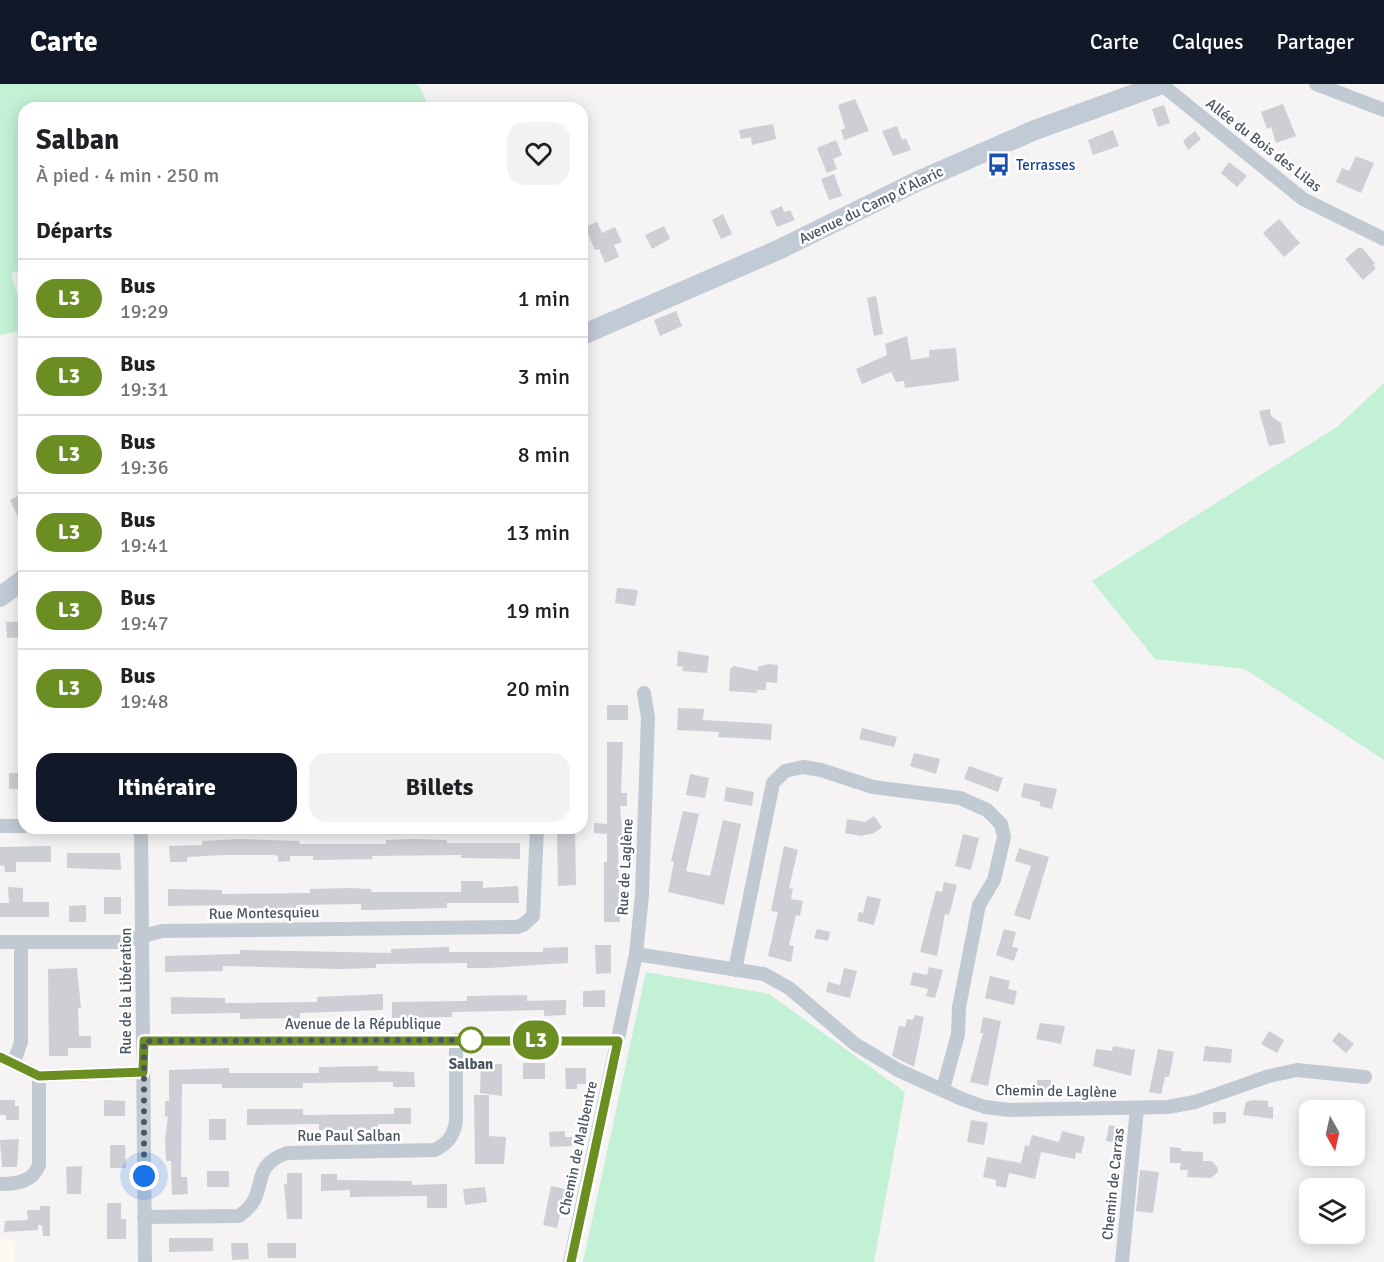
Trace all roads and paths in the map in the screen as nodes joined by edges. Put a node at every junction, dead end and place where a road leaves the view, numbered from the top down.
1 (1162, 84) edge
2 (1316, 84) edge
3 (1384, 110) edge
4 (1384, 239) edge
5 (588, 332) edge
6 (18, 584) edge
7 (0, 597) edge
8 (644, 693) dead end
9 (0, 826) edge
10 (18, 826) edge
11 (141, 834) edge
12 (537, 834) edge
13 (143, 934) junction
14 (0, 942) edge
15 (21, 942) junction
16 (636, 954) junction
17 (735, 970) junction
18 (456, 1040) junction
19 (144, 1041) junction
20 (618, 1041) junction
21 (0, 1057) edge
22 (14, 1062) junction
23 (143, 1072) junction
24 (39, 1076) junction
25 (1365, 1077) dead end
26 (943, 1089) junction
27 (1137, 1109) junction
28 (0, 1184) edge
29 (144, 1217) junction
30 (145, 1262) edge
31 (570, 1262) edge
32 (1122, 1262) edge

1 - 4 street, Allée du Bois des Lilas
1 - 5 main road, Avenue du Camp d'Alaric
2 - 3 street
6 - 7 main road
8 - 16 street, Rue de Laglène
9 - 10 street
11 - 13 street, Rue de la Libération
12 - 13 street, Rue Montesquieu
13 - 15 street, Rue Montesquieu
13 - 19 street, Rue de la Libération
14 - 15 street, Rue Montesquieu
15 - 22 street
16 - 17 street, Chemin de Laglène
16 - 20 street, Rue de Laglène
17 - 26 street, Chemin de Laglène
17 - 26 street
18 - 19 street, Avenue de la République
18 - 20 street, Avenue de la République
18 - 29 street, Rue Paul Salban
19 - 23 street, Rue de la Libération
20 - 31 street, Chemin de Malbentre
21 - 22 street
22 - 24 street
23 - 24 street
23 - 29 street, Rue de la Libération
24 - 28 street
25 - 27 street, Chemin de Laglène
26 - 27 street, Chemin de Laglène
27 - 32 street, Chemin de Carras
29 - 30 street, Rue de la Libération

